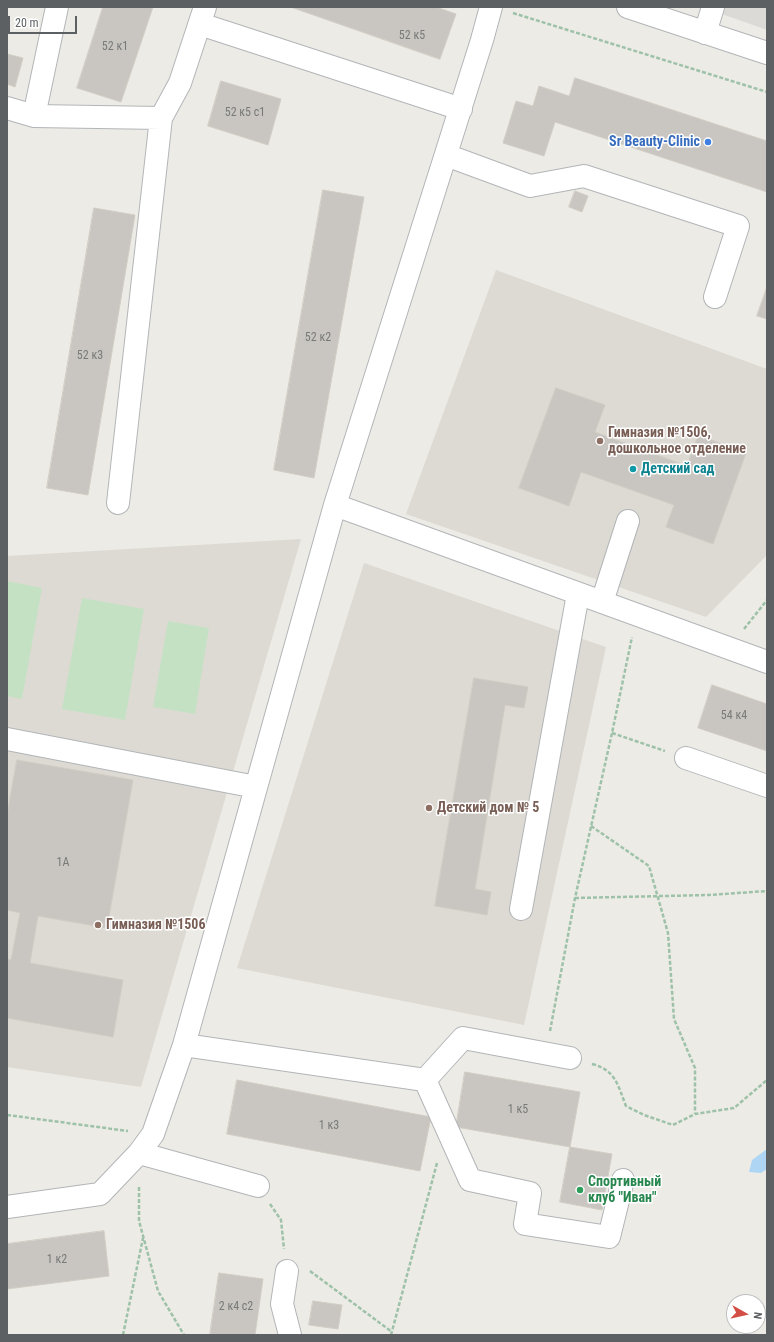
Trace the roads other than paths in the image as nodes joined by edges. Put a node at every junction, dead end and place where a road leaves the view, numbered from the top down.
1 (57, 7) edge
2 (628, 7) edge
3 (713, 7) edge
4 (500, 9) edge
5 (203, 16) edge
6 (705, 33) junction
7 (767, 53) edge
8 (7, 109) edge
9 (461, 109) junction
10 (34, 116) junction
11 (161, 118) junction
12 (446, 155) junction
13 (715, 297) dead end
14 (118, 503) dead end
15 (335, 505) junction
16 (628, 521) dead end
17 (578, 594) junction
18 (602, 602) junction
19 (767, 662) edge
20 (7, 739) edge
21 (686, 758) road end
22 (767, 786) edge
23 (256, 787) junction
24 (521, 909) dead end
25 (184, 1045) junction
26 (570, 1058) road end
27 (425, 1080) junction
28 (139, 1153) junction
29 (623, 1180) dead end
30 (258, 1186) road end
31 (7, 1207) edge
32 (295, 1269) road end
33 (290, 1335) edge

1 - 10 street
2 - 6 street
3 - 6 street
4 - 9 street
5 - 9 street
5 - 11 street
6 - 7 street
8 - 10 street
9 - 12 street
10 - 11 street
11 - 14 street
12 - 13 street
12 - 15 street
15 - 17 street
15 - 23 street
16 - 18 street
17 - 18 street
17 - 24 street
18 - 19 street
20 - 23 street
21 - 22 street
23 - 25 street
25 - 27 street
25 - 28 street
26 - 27 street
27 - 29 street
28 - 30 street
28 - 31 street
32 - 33 street

